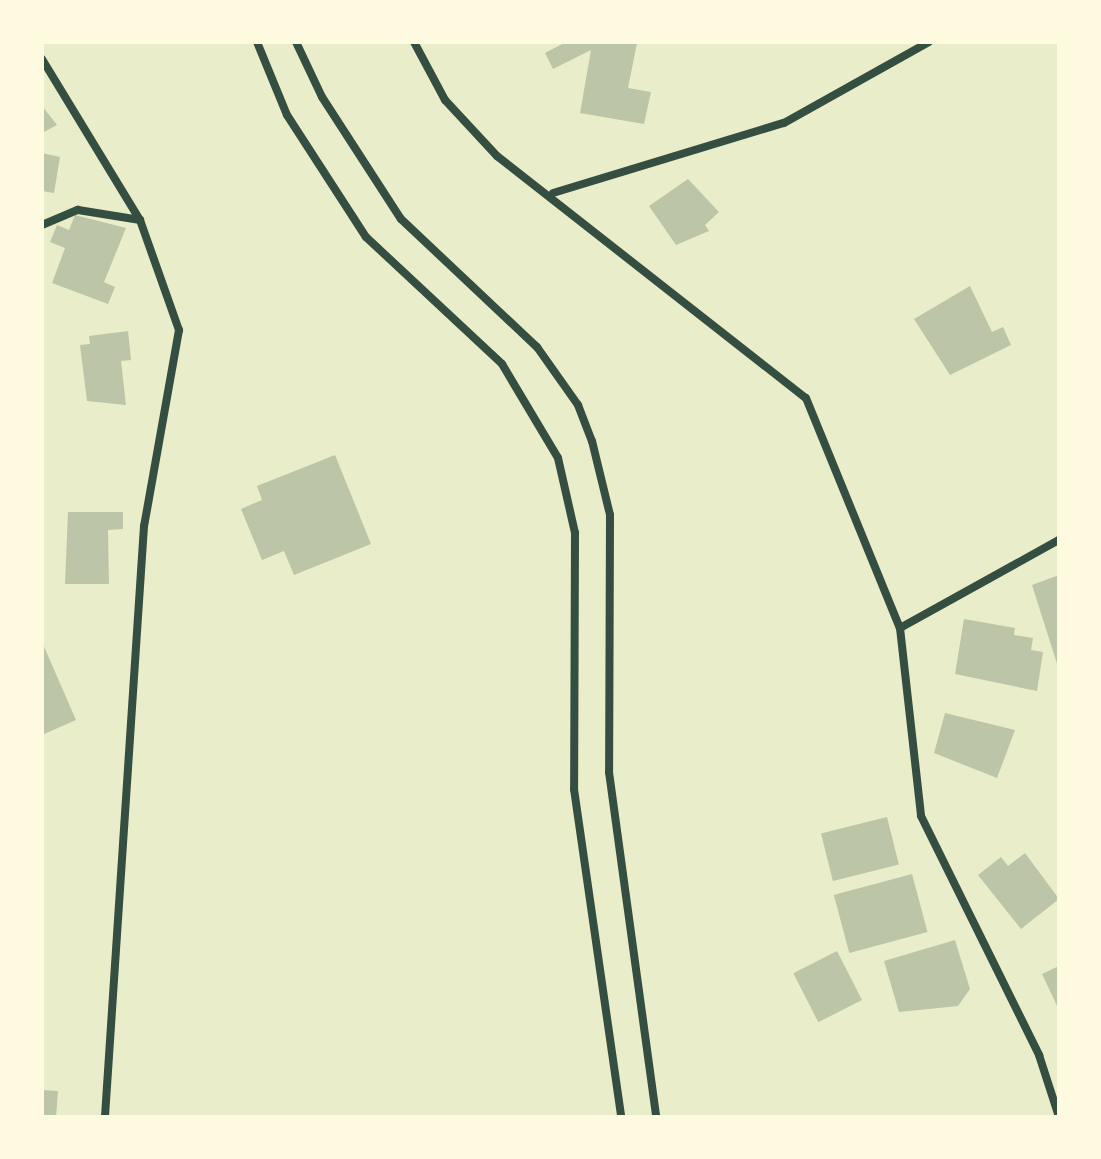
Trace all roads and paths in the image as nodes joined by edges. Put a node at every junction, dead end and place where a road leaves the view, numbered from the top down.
1 (257, 42) edge
2 (296, 42) edge
3 (414, 42) edge
4 (929, 42) edge
5 (42, 59) edge
6 (553, 193) junction
7 (140, 220) junction
8 (42, 225) edge
9 (1059, 540) edge
10 (900, 628) junction
11 (105, 1117) edge
12 (621, 1117) edge
13 (656, 1117) edge
14 (1059, 1117) edge

1 - 12 street
2 - 13 street
3 - 6 street
4 - 6 street
5 - 7 street
6 - 10 street
7 - 8 street
7 - 11 street
9 - 10 street
10 - 14 street

